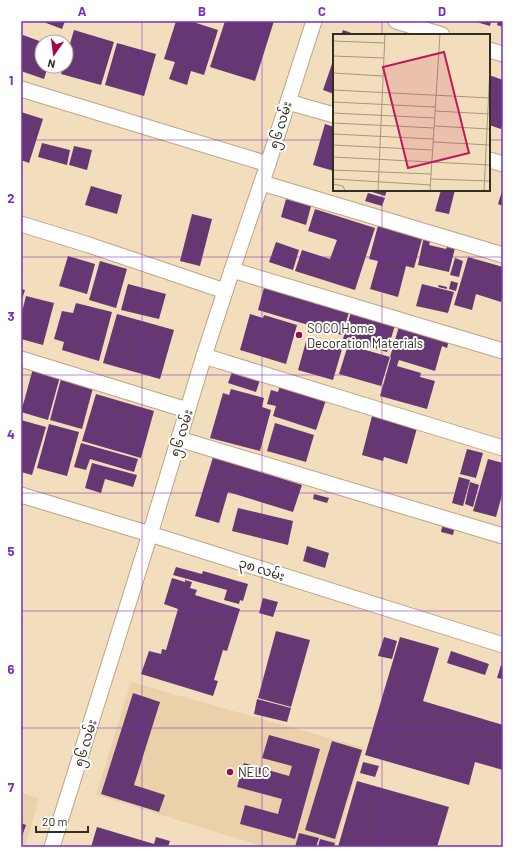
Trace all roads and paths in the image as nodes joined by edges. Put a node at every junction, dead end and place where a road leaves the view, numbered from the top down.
1 (314, 21) edge
2 (396, 21) edge
3 (439, 34) edge
4 (490, 50) edge
5 (503, 54) edge
6 (21, 89) edge
7 (288, 102) junction
8 (333, 115) edge
9 (490, 160) edge
10 (268, 164) junction
11 (503, 164) edge
12 (262, 183) junction
13 (21, 224) edge
14 (503, 255) edge
15 (232, 270) junction
16 (225, 291) junction
17 (503, 351) edge
18 (204, 356) junction
19 (21, 359) edge
20 (187, 410) junction
21 (179, 439) junction
22 (503, 448) edge
23 (21, 495) edge
24 (150, 534) junction
25 (503, 536) edge
26 (503, 645) edge
27 (52, 847) edge

1 - 7 street, ၅၆ လမ်း
2 - 3 street
4 - 5 street
6 - 10 street
7 - 8 street
7 - 10 street, ၅၆ လမ်း
9 - 11 street
10 - 12 street, ၅၆ လမ်း
12 - 14 street
12 - 15 street, ၅၆ လမ်း
13 - 16 street
15 - 16 street, ၅၆ လမ်း
15 - 17 street
16 - 18 street, ၅၆ လမ်း
18 - 20 street, ၅၆ လမ်း
18 - 22 street
19 - 20 street
20 - 21 street, ၅၆ လမ်း
21 - 24 street, ၅၆ လမ်း
21 - 25 street
23 - 24 street, ၃၈ လမ်း
24 - 26 street, ၃၈ လမ်း
24 - 27 street, ၅၆ လမ်း

